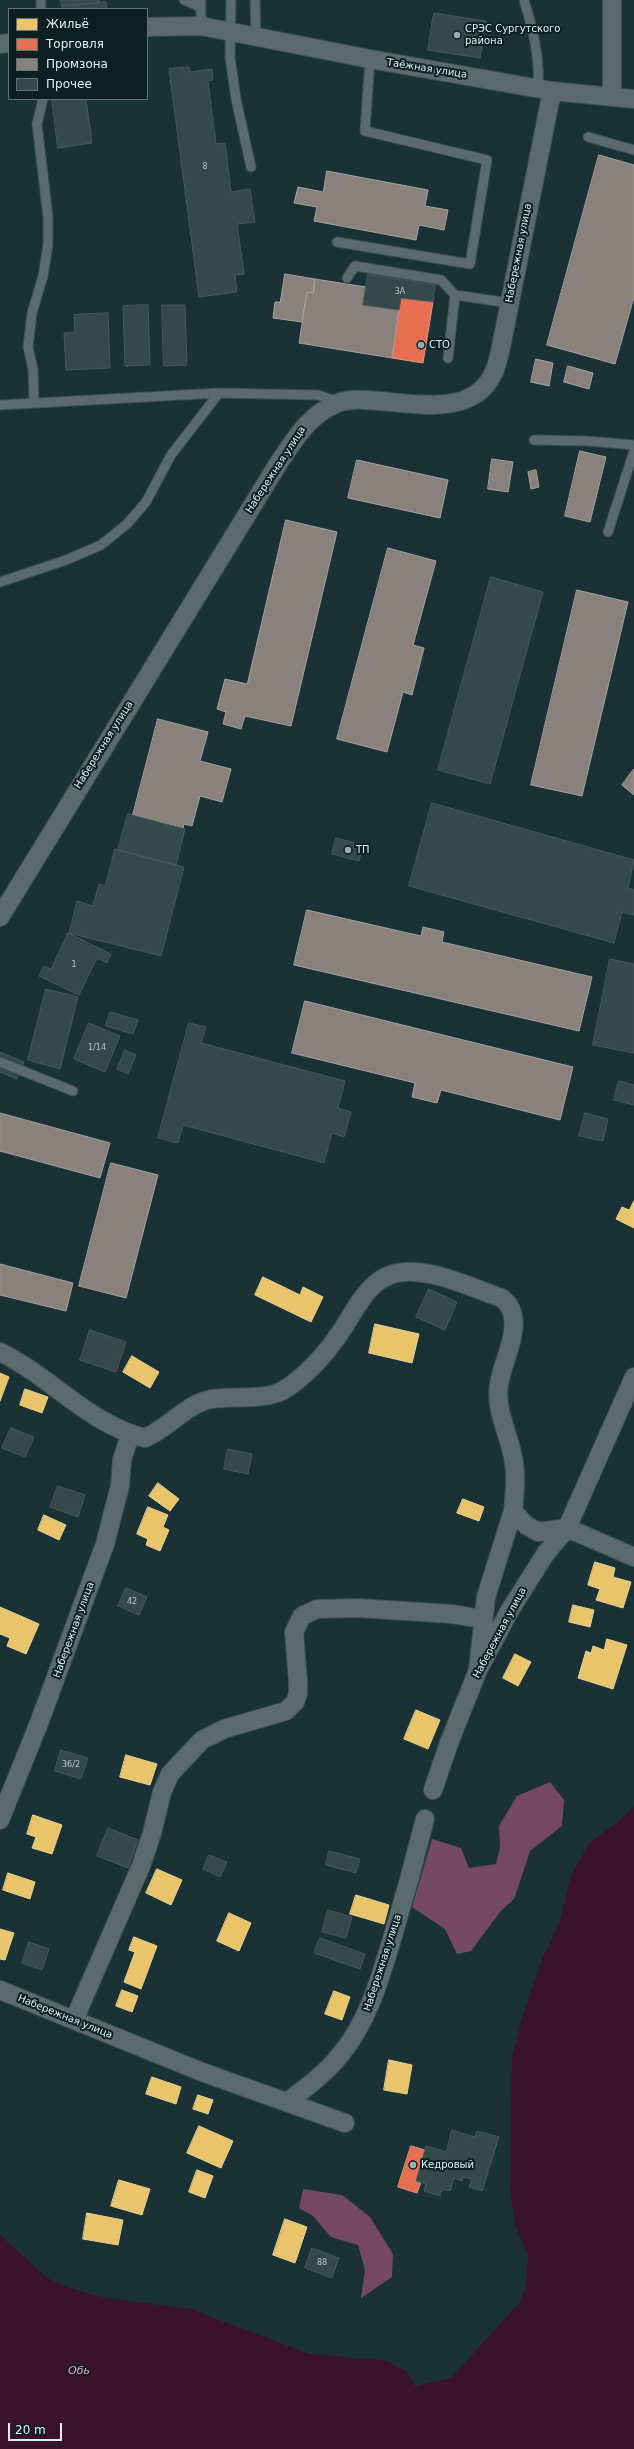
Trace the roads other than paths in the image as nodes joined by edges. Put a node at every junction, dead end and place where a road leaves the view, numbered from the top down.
1 (184, 0) edge
2 (231, 0) edge
3 (255, 0) edge
4 (524, 0) edge
5 (612, 0) edge
6 (201, 3) edge
7 (201, 26) junction
8 (148, 27) edge
9 (229, 31) junction
10 (256, 36) junction
11 (370, 59) junction
12 (545, 90) junction
13 (612, 96) junction
14 (634, 99) edge
15 (43, 100) edge
16 (588, 137) dead end
17 (634, 150) edge
18 (251, 167) dead end
19 (337, 242) dead end
20 (347, 278) dead end
21 (455, 295) junction
22 (509, 303) junction
23 (448, 358) dead end
24 (219, 393) junction
25 (340, 402) junction
26 (34, 403) junction
27 (0, 405) edge
28 (534, 440) dead end
29 (634, 445) edge
30 (634, 450) edge
31 (631, 470) edge
32 (608, 532) dead end
33 (0, 582) edge
34 (0, 917) edge
35 (0, 1062) edge
36 (73, 1091) dead end
37 (0, 1352) edge
38 (634, 1377) edge
39 (130, 1435) junction
40 (513, 1511) junction
41 (567, 1528) junction
42 (634, 1556) edge
43 (482, 1619) junction
44 (478, 1670) junction
45 (433, 1790) dead end
46 (426, 1819) dead end
47 (0, 1820) edge
48 (0, 1990) edge
49 (74, 2020) junction
50 (287, 2102) junction
51 (345, 2123) dead end

1 - 6 lane
2 - 9 lane
3 - 10 lane
4 - 12 lane
5 - 13 street
6 - 7 lane
7 - 8 street, Таёжная улица
7 - 9 street, Таёжная улица
9 - 10 street, Таёжная улица
9 - 18 lane
10 - 11 street, Таёжная улица
11 - 12 street, Таёжная улица
11 - 19 lane
12 - 13 street, Таёжная улица
12 - 22 street, Набережная улица
13 - 14 street
15 - 26 lane
16 - 17 lane
20 - 21 lane
21 - 22 lane
21 - 23 lane
22 - 25 street, Набережная улица
24 - 25 lane
24 - 26 lane
24 - 33 lane
25 - 34 street, Набережная улица
26 - 27 lane
28 - 29 lane
30 - 31 lane
31 - 32 lane
35 - 36 lane
37 - 39 street
38 - 41 street, Набережная улица
39 - 40 street
39 - 47 street, Набережная улица
40 - 41 street
40 - 43 street
41 - 42 street
41 - 44 street, Набережная улица
43 - 44 street
43 - 49 street
44 - 45 street, Набережная улица
46 - 50 street, Набережная улица
48 - 49 street, Набережная улица
49 - 50 street, Набережная улица
50 - 51 street, Набережная улица

